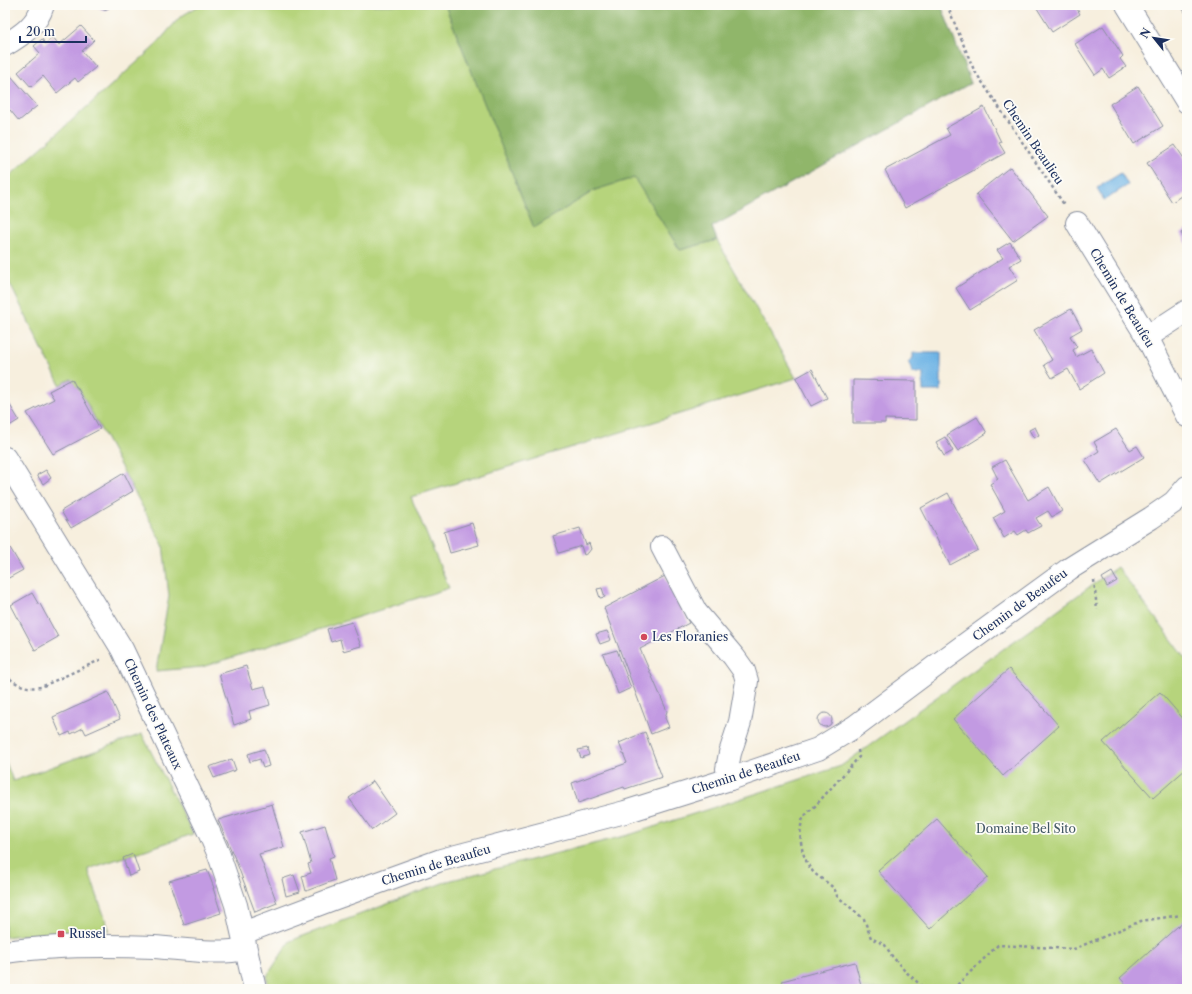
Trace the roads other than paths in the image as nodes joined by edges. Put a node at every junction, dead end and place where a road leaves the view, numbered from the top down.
1 (43, 5) edge
2 (1127, 5) edge
3 (5, 45) edge
4 (1187, 102) edge
5 (1077, 223) road end
6 (1187, 311) edge
7 (1147, 337) junction
8 (1187, 416) edge
9 (5, 458) edge
10 (1187, 487) edge
11 (662, 547) dead end
12 (730, 779) junction
13 (244, 941) junction
14 (5, 952) edge
15 (255, 989) edge

1 - 3 street
2 - 4 street
5 - 7 street, Chemin de Beaufeu
6 - 7 street
7 - 8 street, Chemin de Beaufeu
9 - 13 street, Chemin des Plateaux
10 - 12 street, Chemin de Beaufeu
11 - 12 street
12 - 13 street, Chemin de Beaufeu
13 - 14 street, Chemin de Beaufeu
13 - 15 street, Chemin des Plateaux

